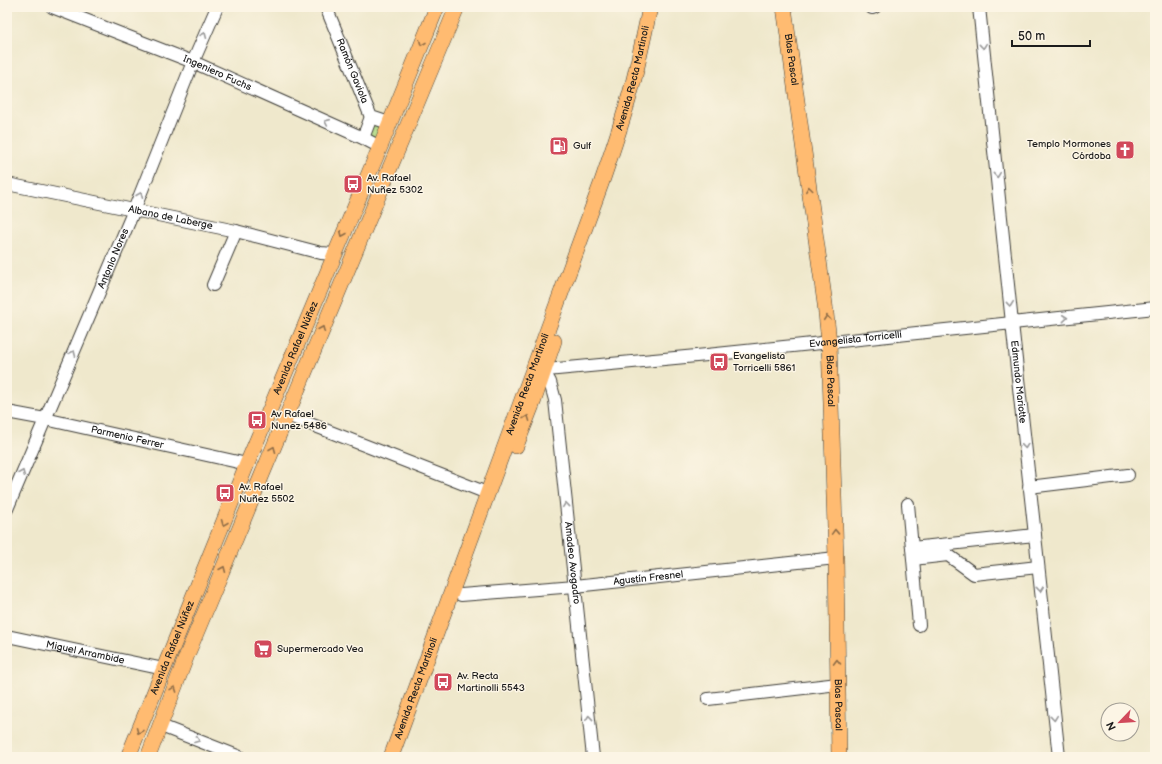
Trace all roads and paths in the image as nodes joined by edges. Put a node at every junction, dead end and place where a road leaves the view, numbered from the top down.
1 (52, 7) edge
2 (217, 7) edge
3 (326, 7) edge
4 (437, 7) edge
5 (457, 7) edge
6 (650, 7) edge
7 (660, 7) edge
8 (784, 7) edge
9 (979, 7) edge
10 (193, 62) junction
11 (411, 114) junction
12 (371, 117) junction
13 (389, 123) junction
14 (363, 138) junction
15 (380, 147) junction
16 (7, 184) edge
17 (134, 210) junction
18 (236, 231) junction
19 (360, 240) junction
20 (334, 254) junction
21 (213, 285) dead end
22 (1155, 308) edge
23 (1012, 323) junction
24 (829, 342) junction
25 (538, 371) junction
26 (7, 412) edge
27 (287, 415) junction
28 (45, 419) junction
29 (247, 464) junction
30 (1128, 474) dead end
31 (1030, 487) junction
32 (487, 493) junction
33 (908, 504) dead end
34 (7, 509) edge
35 (1035, 535) junction
36 (947, 550) junction
37 (912, 554) junction
38 (836, 558) junction
39 (1038, 567) junction
40 (575, 586) junction
41 (461, 595) junction
42 (919, 625) dead end
43 (7, 636) edge
44 (164, 669) junction
45 (838, 684) junction
46 (708, 698) dead end
47 (161, 726) junction
48 (128, 757) edge
49 (148, 757) edge
50 (240, 757) edge
51 (391, 757) edge
52 (402, 757) edge
53 (593, 757) edge
54 (839, 757) edge
55 (1059, 757) edge

1 - 10 street, Ingeniero Fuchs
10 -> 2 street, Antonio Nores
3 - 12 street, Ramón Gaviola
4 -> 13 main road, Avenida Rafael Núñez
5 - 11 main road, Avenida Rafael Núñez
6 - 25 main road, Avenida Recta Martinoli
7 - 25 main road, Avenida Recta Martinoli
24 -> 8 main road, Blas Pascal
9 -> 23 street, Edmundo Mariotte
14 -> 10 street, Ingeniero Fuchs
17 -> 10 street, Antonio Nores
11 - 13 main road
11 - 19 main road, Avenida Rafael Núñez
12 - 13 street
12 - 14 street
13 - 15 main road, Avenida Rafael Núñez
14 - 15 street, Ingeniero Fuchs
15 - 19 main road
15 -> 20 main road, Avenida Rafael Núñez
16 - 17 street, Albano de Laberge
17 - 18 street, Albano de Laberge
28 -> 17 street, Antonio Nores
18 - 20 street, Albano de Laberge
18 - 21 street
27 -> 19 main road, Avenida Rafael Núñez
20 - 29 main road, Avenida Rafael Núñez
23 -> 22 street, Evangelista Torricelli
23 - 24 street, Evangelista Torricelli
23 -> 31 street, Edmundo Mariotte
24 - 25 street, Evangelista Torricelli
38 -> 24 main road, Blas Pascal
25 - 32 main road, Avenida Recta Martinoli
40 -> 25 street, Amadeo Avogadro
41 -> 25 main road, Avenida Recta Martinoli
26 - 28 street, Parmenio Ferrer
27 - 32 street
47 -> 27 main road, Avenida Rafael Núñez
28 - 29 street, Parmenio Ferrer
34 -> 28 street, Antonio Nores
29 -> 44 main road, Avenida Rafael Núñez
30 - 31 street
31 - 35 street, Edmundo Mariotte
32 - 51 main road, Avenida Recta Martinoli
33 - 37 street
35 - 36 street
35 - 39 street, Edmundo Mariotte
36 - 37 street
36 - 39 street
37 - 42 street
38 - 40 street, Agustín Fresnel
45 -> 38 main road, Blas Pascal
39 -> 55 street, Edmundo Mariotte
40 - 41 street, Agustín Fresnel
53 -> 40 street, Amadeo Avogadro
41 - 52 main road, Avenida Recta Martinoli
43 - 44 street, Miguel Arrambide
44 -> 48 main road, Avenida Rafael Núñez
45 - 46 street
45 - 54 main road, Blas Pascal
47 - 49 main road, Avenida Rafael Núñez
47 -> 50 street

